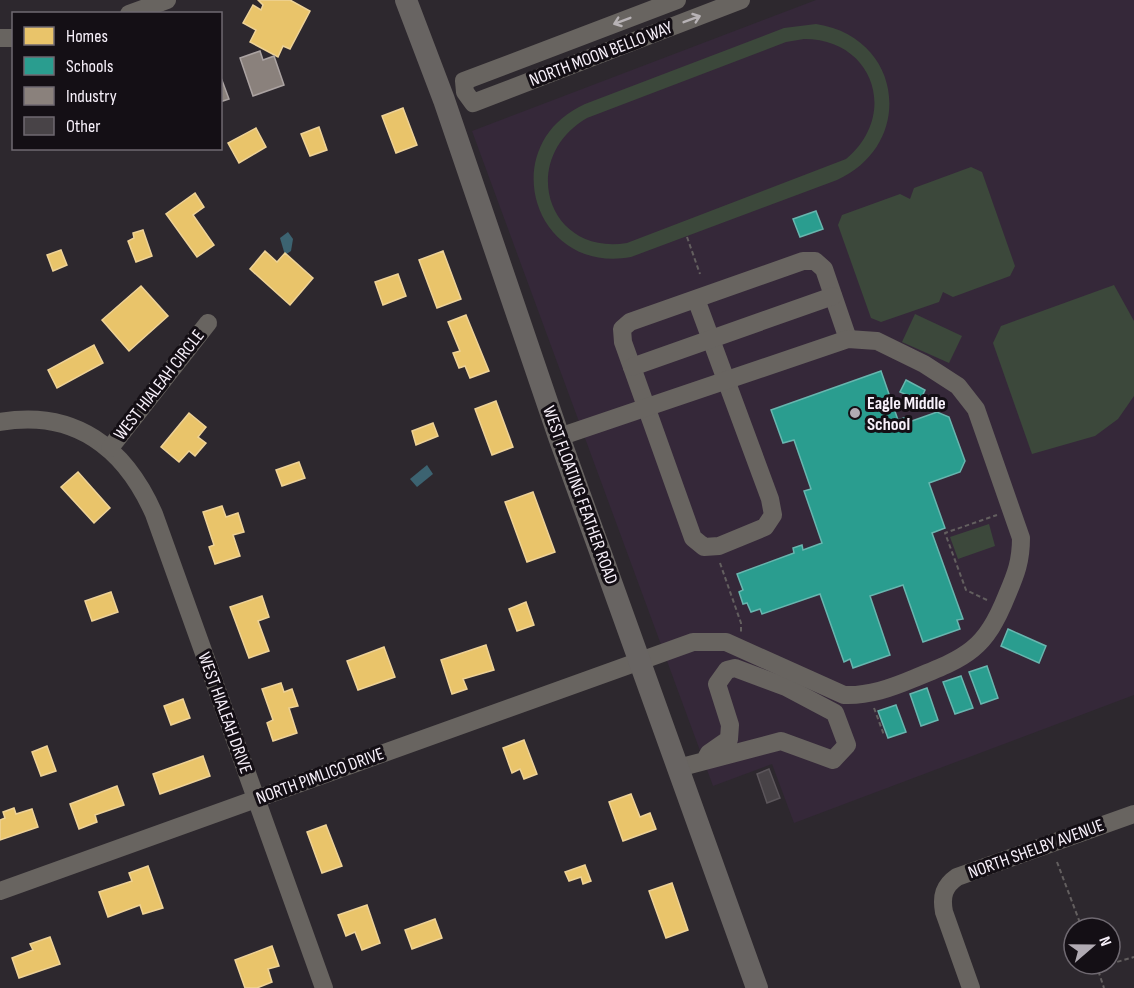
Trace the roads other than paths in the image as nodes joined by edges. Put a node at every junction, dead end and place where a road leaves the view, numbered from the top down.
1 (167, 0) edge
2 (406, 0) edge
3 (677, 0) edge
4 (741, 0) edge
5 (134, 12) edge
6 (455, 96) junction
7 (833, 296) junction
8 (696, 299) junction
9 (208, 323) dead end
10 (711, 339) junction
11 (848, 339) junction
12 (632, 367) junction
13 (726, 380) junction
14 (646, 408) junction
15 (0, 422) edge
16 (559, 437) junction
17 (110, 448) junction
18 (640, 662) junction
19 (705, 760) junction
20 (678, 768) junction
21 (256, 799) junction
22 (1134, 814) edge
23 (0, 891) edge
24 (967, 987) edge
25 (324, 988) edge
26 (757, 988) edge

1 - 5 street
2 - 6 main road, WEST FLOATING FEATHER ROAD
3 -> 6 street, NORTH MOON BELLO WAY
6 -> 4 street, NORTH MOON BELLO WAY
6 - 16 main road, WEST FLOATING FEATHER ROAD
7 - 8 street
7 - 10 street
7 - 11 street
8 - 10 street
8 - 12 street
9 - 17 street, WEST HIALEAH CIRCLE
10 - 12 street
10 - 13 street
11 - 13 street
11 - 18 street, NORTH PIMLICO DRIVE
12 - 14 street
13 - 14 street
13 - 14 street
14 - 16 street
15 - 17 street, WEST HIALEAH DRIVE
16 - 18 main road, WEST FLOATING FEATHER ROAD
17 - 21 street, WEST HIALEAH DRIVE
18 - 20 main road, WEST FLOATING FEATHER ROAD
18 - 21 street, NORTH PIMLICO DRIVE
19 - 19 street
19 - 20 street
20 - 26 main road, WEST FLOATING FEATHER ROAD
21 - 23 street, NORTH PIMLICO DRIVE
21 - 25 street, WEST HIALEAH DRIVE
22 - 24 street, NORTH SHELBY AVENUE

